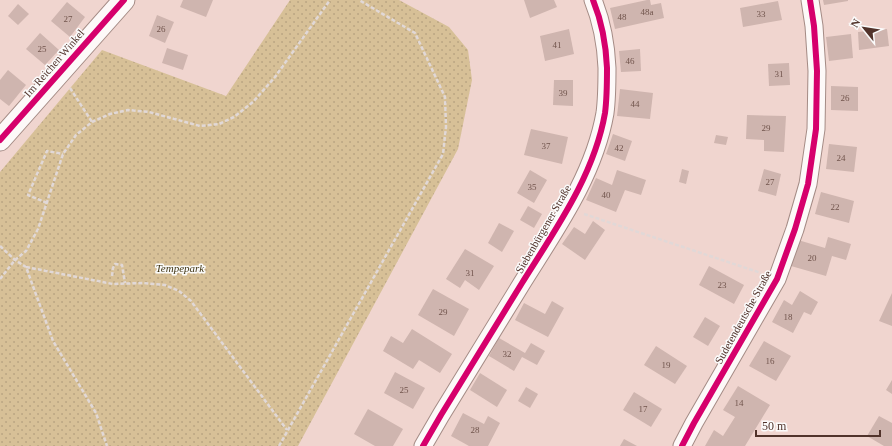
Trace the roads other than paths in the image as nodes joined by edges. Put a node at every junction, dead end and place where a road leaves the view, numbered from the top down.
1 (124, 0) edge
2 (593, 0) edge
3 (810, 0) edge
4 (0, 140) edge
5 (423, 446) edge
6 (682, 446) edge

1 - 4 street, Im Reichen Winkel
2 - 5 street, Siebenbürgener Straße
3 - 6 street, Sudetendeutsche Straße

